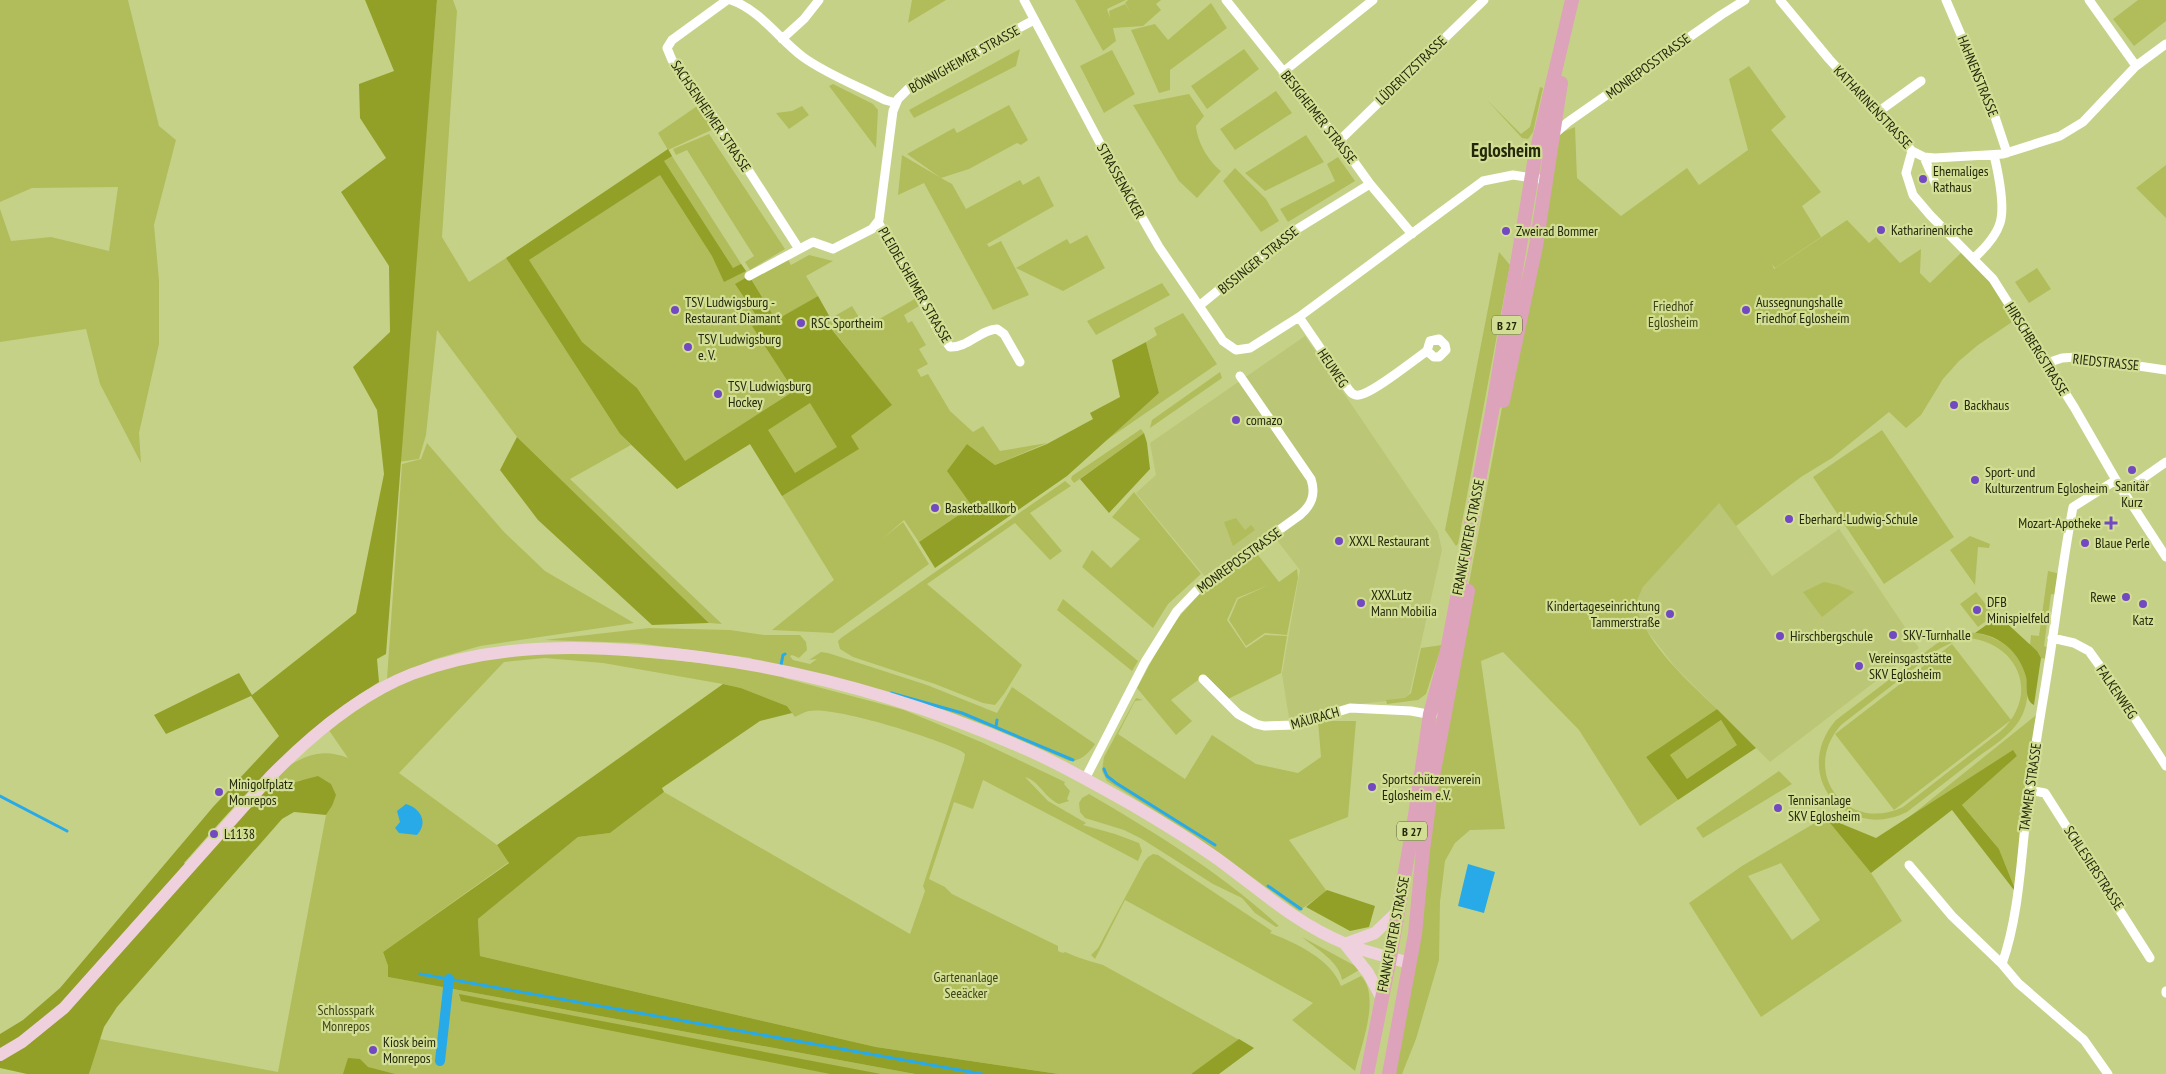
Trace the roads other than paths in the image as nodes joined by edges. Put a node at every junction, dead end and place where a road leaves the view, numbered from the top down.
1 (729, 0) edge
2 (819, 0) edge
3 (1024, 0) edge
4 (1226, 0) edge
5 (1373, 0) edge
6 (1484, 0) edge
7 (1572, 0) edge
8 (1581, 0) edge
9 (1745, 0) edge
10 (1780, 0) edge
11 (1946, 0) edge
12 (2089, 0) edge
13 (1034, 20) junction
14 (782, 39) junction
15 (2166, 44) edge
16 (2136, 66) junction
17 (1283, 72) junction
18 (1921, 81) dead end
19 (896, 103) junction
20 (1878, 112) junction
21 (1553, 136) junction
22 (1339, 141) junction
23 (1912, 150) junction
24 (2007, 152) junction
25 (1994, 155) junction
26 (1924, 157) junction
27 (1532, 177) junction
28 (1546, 180) junction
29 (1370, 184) junction
30 (1936, 185) dead end
31 (878, 222) junction
32 (1412, 234) junction
33 (798, 249) junction
34 (1974, 258) junction
35 (749, 276) dead end
36 (1200, 306) junction
37 (1299, 317) junction
38 (1427, 350) dead end
39 (1020, 362) dead end
40 (2047, 363) junction
41 (2166, 370) edge
42 (1240, 376) dead end
43 (2166, 462) edge
44 (2116, 480) junction
45 (2123, 492) junction
46 (2166, 558) edge
47 (2052, 638) junction
48 (1203, 679) dead end
49 (1437, 715) junction
50 (2166, 766) edge
51 (1085, 779) junction
52 (2029, 790) junction
53 (1909, 865) dead end
54 (1398, 912) junction
55 (1345, 944) junction
56 (1390, 958) junction
57 (2150, 958) dead end
58 (1410, 963) junction
59 (2002, 964) junction
60 (1381, 997) junction
61 (0, 1055) edge
62 (1367, 1074) edge
63 (1389, 1074) edge
64 (2108, 1074) edge

1 - 14 street
1 - 33 street, SACHSENHEIMER STRASSE
2 - 14 street
3 - 13 street, STRASSENÄCKER
4 - 17 street, BESIGHEIMER STRASSE
5 - 17 street
6 - 22 street, LÜDERITZSTRASSE
7 - 27 main road, FRANKFURTER STRASSE / B 27
8 - 21 main road, FRANKFURTER STRASSE / B 27
9 - 21 street, MONREPOSSTRASSE
10 - 20 street, KATHARINENSTRASSE
11 - 24 street, HAHNENSTRASSE
12 - 16 street
13 - 19 street, BÖNNIGHEIMER STRASSE
13 - 36 street, STRASSENÄCKER
14 - 19 street
15 - 16 street, KATHARINENSTRASSE
16 - 24 street, KATHARINENSTRASSE
17 - 22 street, BESIGHEIMER STRASSE
18 - 20 street
19 - 31 street, BÖNNIGHEIMER STRASSE
20 - 23 street, KATHARINENSTRASSE
21 - 28 main road, FRANKFURTER STRASSE / B 27
22 - 29 street, BESIGHEIMER STRASSE
23 - 26 street, KATHARINENSTRASSE
23 - 34 street, HIRSCHBERGSTRASSE
24 - 25 street, KATHARINENSTRASSE
25 - 26 street, KATHARINENSTRASSE
25 - 34 street
26 - 30 street
27 - 28 street
27 - 32 street
27 - 49 main road, FRANKFURTER STRASSE / B 27
28 - 49 main road, FRANKFURTER STRASSE / B 27
29 - 32 street, BESIGHEIMER STRASSE
29 - 36 street, BISSINGER STRASSE
31 - 33 street
31 - 39 street, PLEIDELSHEIMER STRASSE
32 - 37 street
33 - 35 street
34 - 40 street, HIRSCHBERGSTRASSE
36 - 37 street, STRASSENÄCKER
37 - 38 street, HEUWEG
40 - 41 street, RIEDSTRASSE
40 - 44 street, HIRSCHBERGSTRASSE
42 - 51 street, MONREPOSSTRASSE
43 - 45 street
44 - 45 street, HIRSCHBERGSTRASSE
44 - 47 street, TAMMER STRASSE
45 - 46 street, HIRSCHBERGSTRASSE
47 - 50 street, FALKENWEG
47 - 52 street, TAMMER STRASSE
48 - 49 street, MÄURACH
49 - 54 main road, FRANKFURTER STRASSE / B 27
49 - 58 main road, FRANKFURTER STRASSE / B 27
51 - 55 main road
51 - 61 main road
52 - 57 street, SCHLESIERSTRASSE
52 - 59 street, TAMMER STRASSE
53 - 59 street
54 - 55 main road
54 - 56 main road, FRANKFURTER STRASSE / B 27
55 - 56 main road
55 - 60 main road
56 - 58 main road
56 - 60 main road, FRANKFURTER STRASSE / B 27
58 - 63 main road, FRANKFURTER STRASSE / B 27
59 - 64 street
60 - 62 main road, FRANKFURTER STRASSE / B 27

